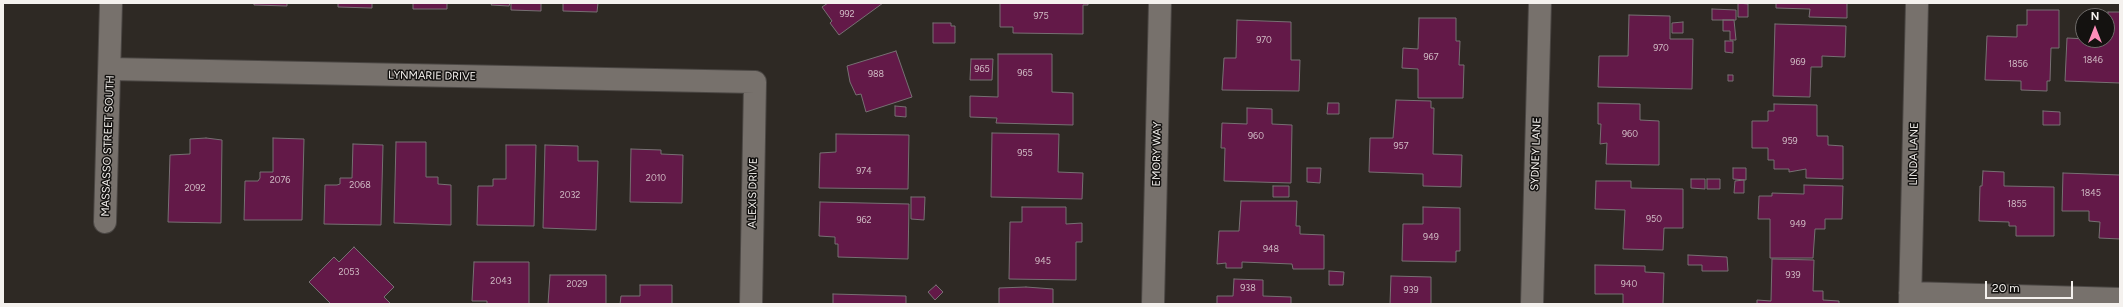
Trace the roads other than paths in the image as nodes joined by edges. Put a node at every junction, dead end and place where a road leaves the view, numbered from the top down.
1 (111, 3) edge
2 (1160, 3) edge
3 (1540, 3) edge
4 (1917, 3) edge
5 (110, 69) junction
6 (755, 82) joint
7 (105, 222) dead end
8 (1910, 298) edge
9 (2120, 298) edge
10 (751, 304) edge
11 (1153, 304) edge
12 (1532, 304) edge

1 - 5 street, MASSASSO STREET SOUTH
2 - 11 street, EMORY WAY
3 - 12 street, SYDNEY LANE
4 - 8 street, LINDA LANE
5 - 6 street, LYNMARIE DRIVE
5 - 7 street, MASSASSO STREET SOUTH
6 - 10 street, ALEXIS DRIVE
8 - 9 street

